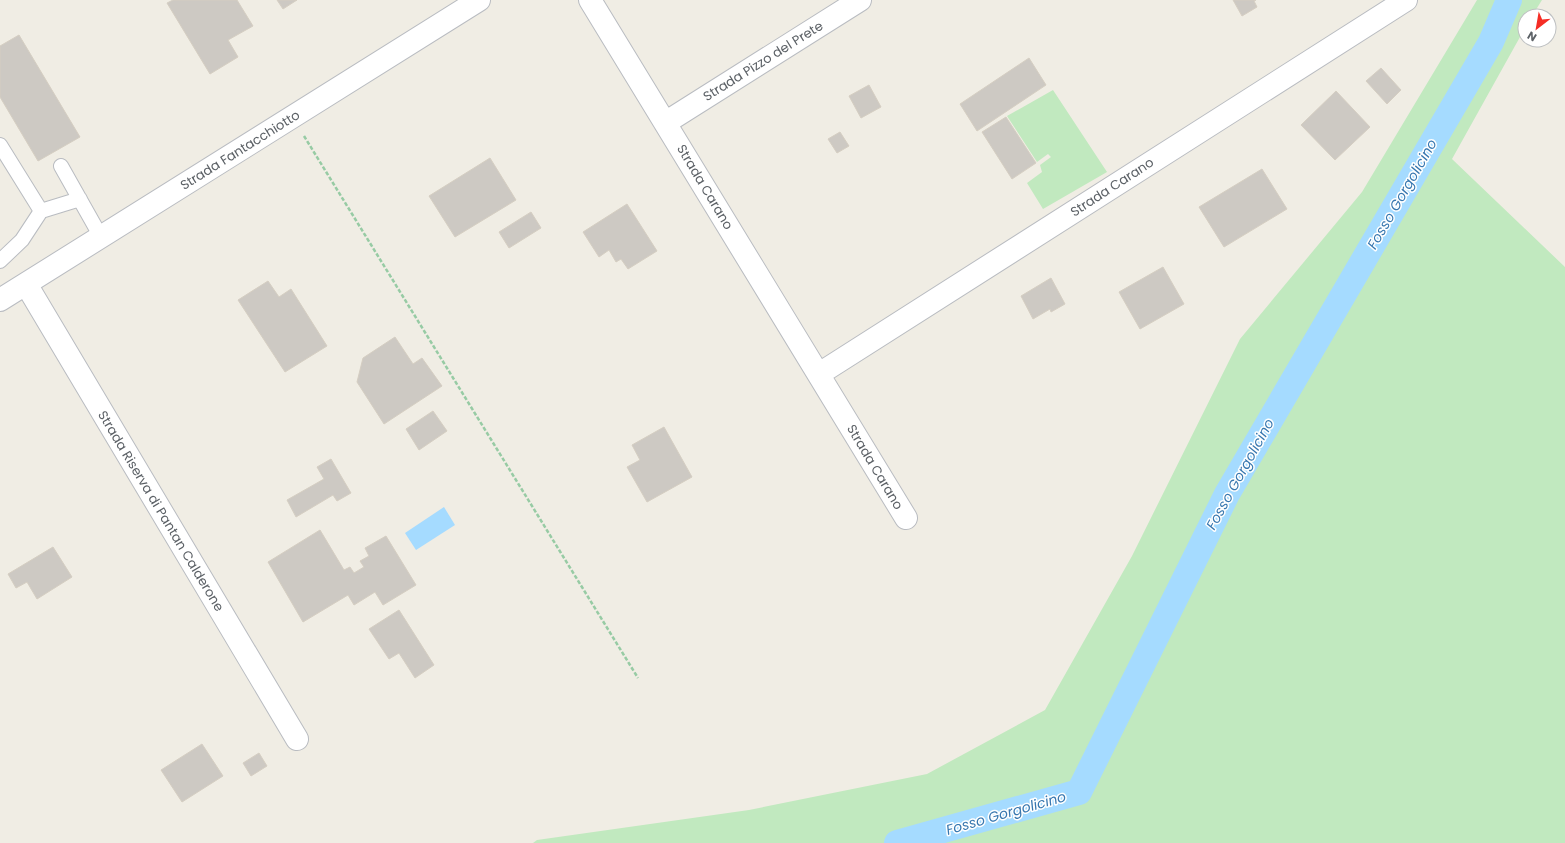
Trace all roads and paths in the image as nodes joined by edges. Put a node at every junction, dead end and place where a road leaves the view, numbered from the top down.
1 (479, 0) edge
2 (590, 0) edge
3 (860, 0) edge
4 (1406, 0) edge
5 (292, 117) junction
6 (665, 123) junction
7 (0, 145) edge
8 (61, 166) dead end
9 (80, 199) junction
10 (41, 211) junction
11 (101, 237) junction
12 (0, 262) edge
13 (26, 284) junction
14 (0, 300) edge
15 (819, 374) junction
16 (906, 518) dead end
17 (638, 678) dead end
18 (297, 739) dead end

1 - 5 street, Strada Fantacchiotto
2 - 6 street, Strada Carano
3 - 6 street, Strada Pizzo del Prete
4 - 15 street, Strada Carano
5 - 11 street, Strada Fantacchiotto
5 - 17 path
6 - 15 street, Strada Carano
7 - 10 lane
8 - 9 lane
9 - 10 lane
9 - 11 lane
10 - 12 lane
11 - 13 street, Strada Fantacchiotto
13 - 14 street, Strada Fantacchiotto
13 - 18 street, Strada Riserva di Pantan Calderone
15 - 16 street, Strada Carano

